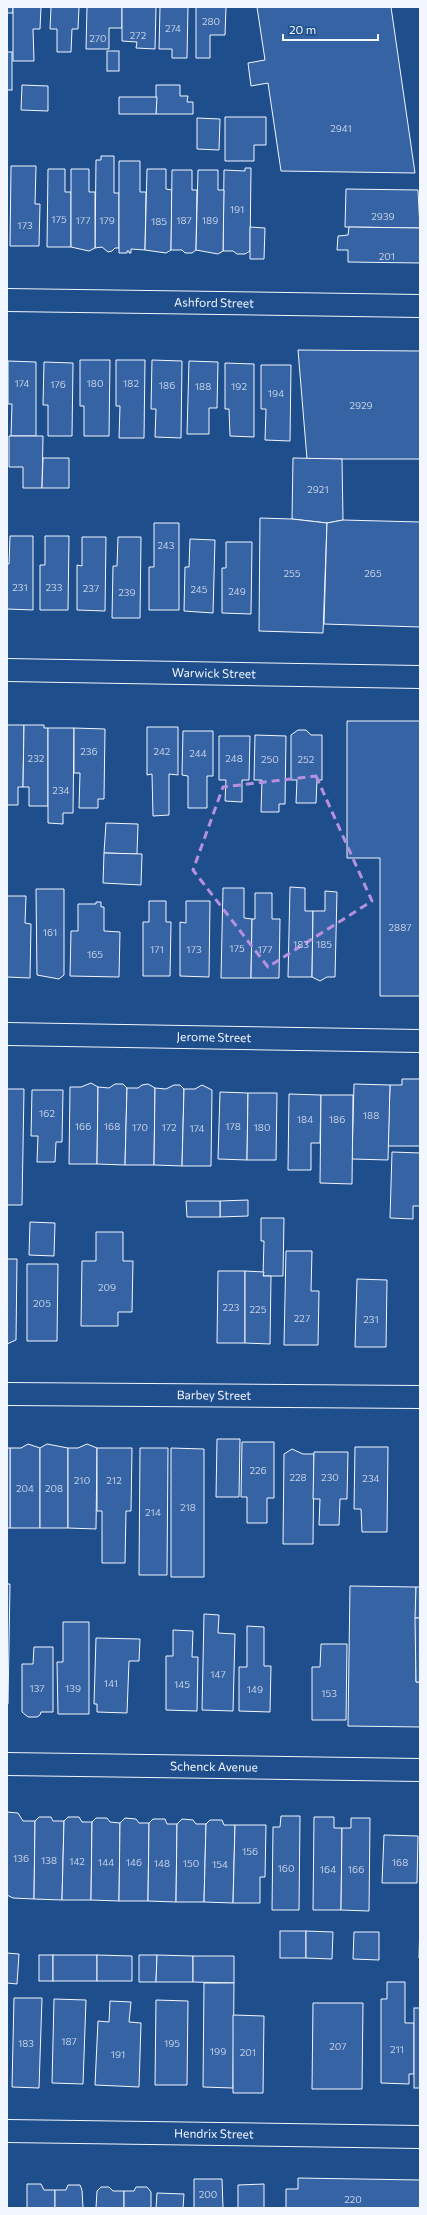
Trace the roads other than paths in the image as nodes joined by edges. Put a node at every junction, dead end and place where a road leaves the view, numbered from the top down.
1 (7, 300) edge
2 (420, 306) edge
3 (7, 670) edge
4 (420, 677) edge
5 (7, 1034) edge
6 (420, 1041) edge
7 (7, 1394) edge
8 (420, 1397) edge
9 (7, 1764) edge
10 (420, 1770) edge
11 (7, 2131) edge
12 (420, 2137) edge

1 - 2 street, Ashford Street
3 - 4 street, Warwick Street
5 - 6 street, Jerome Street
7 - 8 street, Barbey Street
9 - 10 street, Schenck Avenue
11 - 12 street, Hendrix Street

